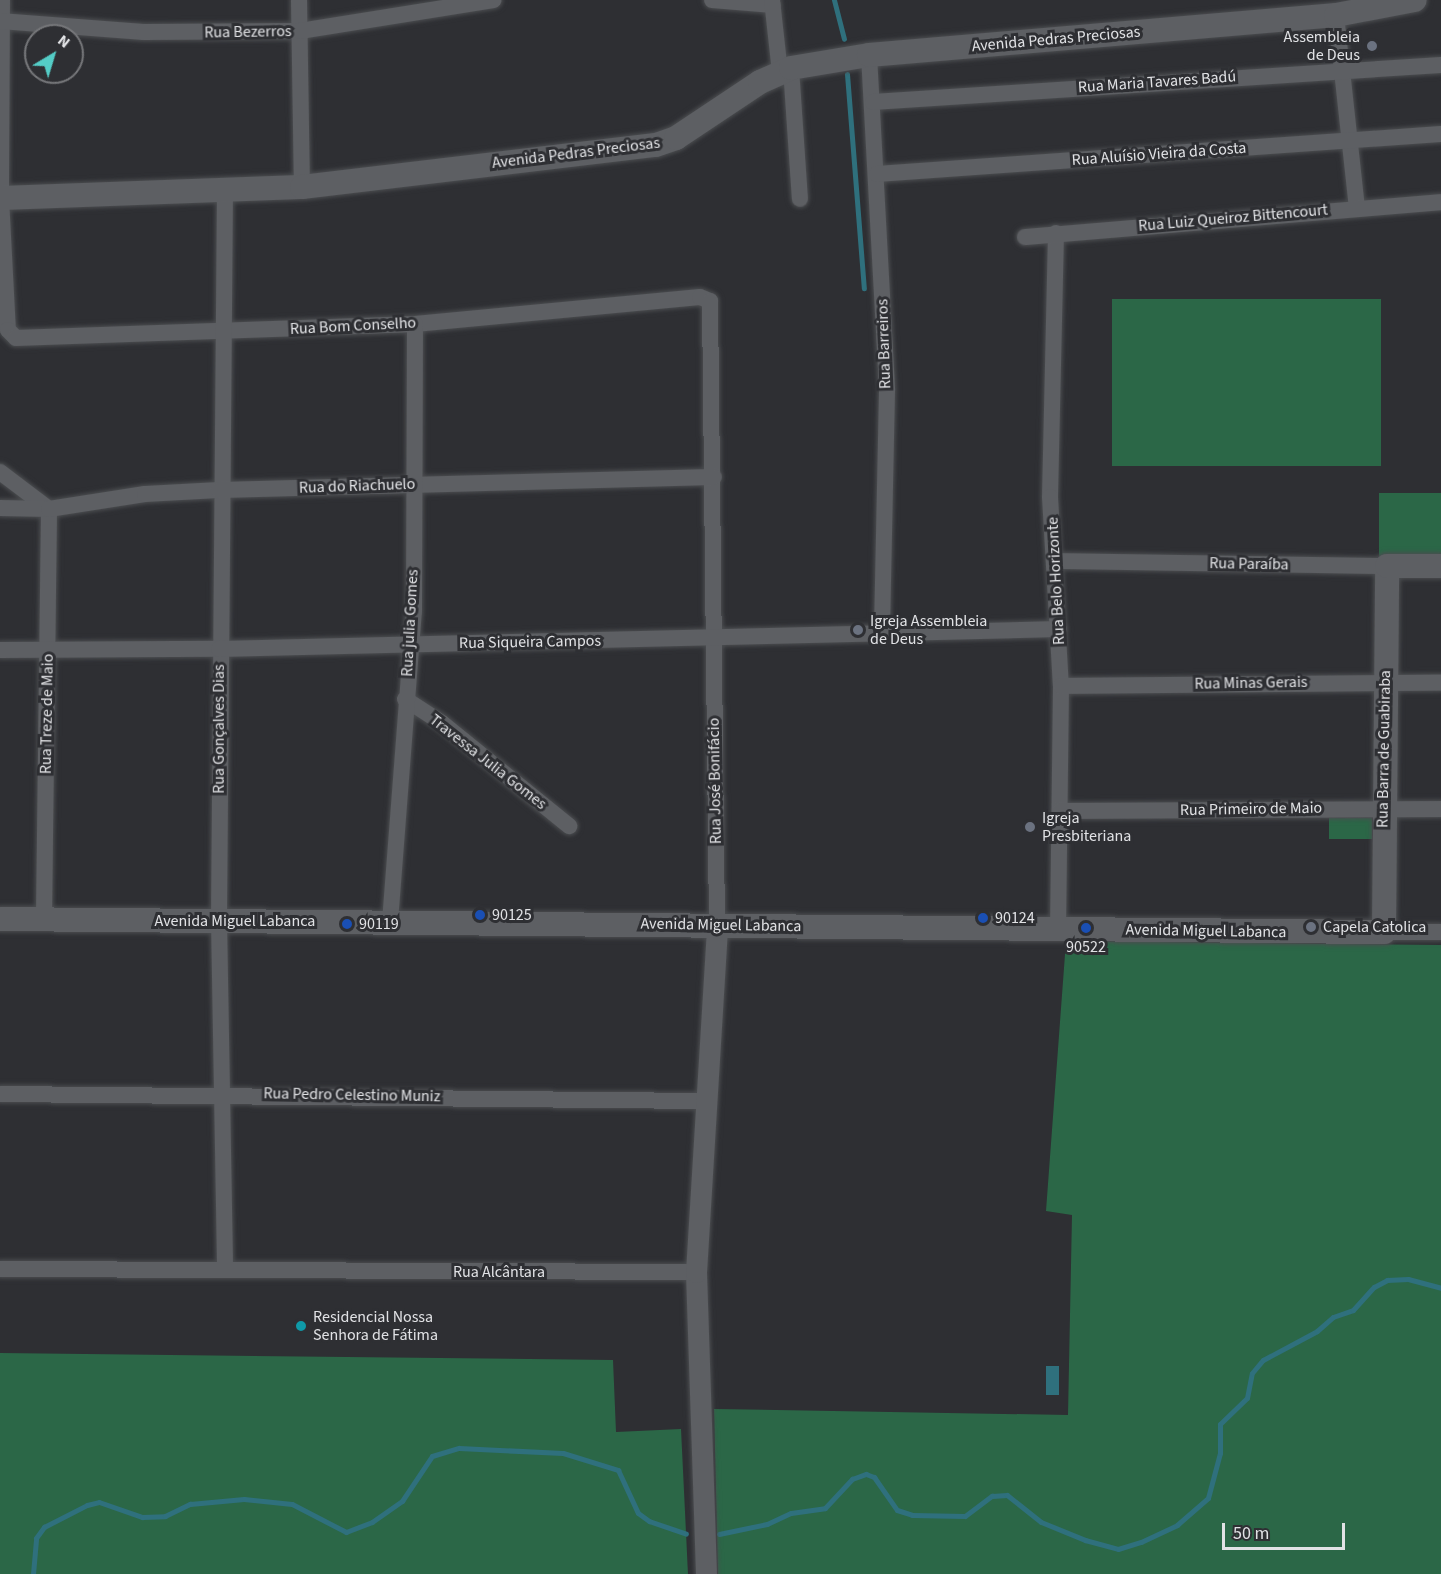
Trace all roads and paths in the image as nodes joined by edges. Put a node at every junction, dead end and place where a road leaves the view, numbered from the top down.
1 (2, 0) edge
2 (299, 0) edge
3 (494, 0) edge
4 (712, 0) edge
5 (1415, 0) edge
6 (772, 3) edge
7 (1336, 15) junction
8 (1, 21) edge
9 (300, 31) junction
10 (870, 54) junction
11 (1441, 65) edge
12 (1342, 69) junction
13 (786, 70) junction
14 (873, 102) junction
15 (1441, 134) edge
16 (1351, 140) junction
17 (877, 174) junction
18 (302, 187) junction
19 (225, 188) junction
20 (1, 198) edge
21 (800, 199) dead end
22 (1441, 202) edge
23 (1357, 207) junction
24 (1056, 233) junction
25 (1025, 237) dead end
26 (700, 297) joint
27 (415, 324) junction
28 (225, 333) junction
29 (0, 472) edge
30 (714, 477) junction
31 (413, 484) junction
32 (219, 490) junction
33 (0, 508) edge
34 (50, 509) junction
35 (1056, 561) junction
36 (1387, 566) junction
37 (1441, 566) edge
38 (1059, 629) junction
39 (882, 633) junction
40 (713, 639) junction
41 (410, 645) junction
42 (219, 649) junction
43 (0, 650) edge
44 (48, 651) junction
45 (1384, 681) junction
46 (1441, 683) edge
47 (1061, 686) junction
48 (405, 699) junction
49 (1382, 807) junction
50 (1441, 809) edge
51 (1060, 811) junction
52 (568, 826) dead end
53 (0, 919) edge
54 (44, 919) junction
55 (219, 920) junction
56 (390, 922) junction
57 (717, 925) junction
58 (1058, 929) junction
59 (1441, 932) edge
60 (1384, 933) junction
61 (0, 1094) edge
62 (224, 1094) junction
63 (704, 1101) junction
64 (0, 1269) edge
65 (225, 1270) junction
66 (696, 1272) junction
67 (706, 1574) edge

1 - 8 street
2 - 9 street
3 - 9 street, Rua Bezerros
4 - 6 street
5 - 7 main road, Avenida Pedras Preciosas
6 - 13 street
7 - 10 main road, Avenida Pedras Preciosas
7 - 12 street
8 - 9 street, Rua Bezerros
8 - 20 street
9 - 18 street
10 - 13 main road, Avenida Pedras Preciosas
10 - 14 street, Rua Barreiros
11 - 12 street, Rua Maria Tavares Badú
12 - 14 street, Rua Maria Tavares Badú
12 - 16 street
13 - 18 main road, Avenida Pedras Preciosas
13 - 21 street
14 - 17 street, Rua Barreiros
15 - 16 street, Rua Aluísio Vieira da Costa
16 - 17 street, Rua Aluísio Vieira da Costa
16 - 23 street
17 - 39 street, Rua Barreiros
18 - 19 main road, Avenida Pedras Preciosas
19 - 20 main road, Avenida Pedras Preciosas
19 - 28 street, Rua Gonçalves Dias
20 - 28 street, Rua Bom Conselho
22 - 23 street, Rua Luiz Queiroz Bittencourt
23 - 24 street, Rua Luiz Queiroz Bittencourt
24 - 25 street, Rua Luiz Queiroz Bittencourt
24 - 35 street, Rua Belo Horizonte
26 - 27 street, Rua Bom Conselho
26 - 30 street, Rua José Bonifácio
27 - 28 street, Rua Bom Conselho
27 - 31 street, Rua julia Gomes
28 - 32 street, Rua Gonçalves Dias
29 - 34 street
30 - 31 street, Rua do Riachuelo
30 - 40 street, Rua José Bonifácio
31 - 32 street, Rua do Riachuelo
31 - 41 street, Rua julia Gomes
32 - 34 street, Rua do Riachuelo
32 - 42 street, Rua Gonçalves Dias
33 - 34 street, Rua do Riachuelo
34 - 44 street, Rua Treze de Maio
35 - 36 street, Rua Paraíba
35 - 38 street, Rua Belo Horizonte
36 - 37 main road, Rua Paraíba
36 - 45 main road, Rua Barra de Guabiraba
38 - 39 street, Rua Siqueira Campos
38 - 47 street, Rua Belo Horizonte
39 - 40 street, Rua Siqueira Campos
40 - 41 street, Rua Siqueira Campos
40 - 57 street, Rua José Bonifácio
41 - 42 street, Rua Siqueira Campos
41 - 48 street, Rua julia Gomes
42 - 44 street, Rua Siqueira Campos
42 - 55 street, Rua Gonçalves Dias
43 - 44 street, Rua Siqueira Campos
44 - 54 street, Rua Treze de Maio
45 - 46 street, Rua Minas Gerais
45 - 47 street, Rua Minas Gerais
45 - 49 main road, Rua Barra de Guabiraba
47 - 51 street, Rua Belo Horizonte
48 - 52 street, Travessa Julia Gomes
48 - 56 street, Rua julia Gomes
49 - 50 street, Rua Primeiro de Maio
49 - 51 street, Rua Primeiro de Maio
49 - 60 main road, Rua Barra de Guabiraba
51 - 58 street, Rua Belo Horizonte
53 - 54 main road, Avenida Miguel Labanca
54 - 55 main road, Avenida Miguel Labanca
55 - 56 main road, Avenida Miguel Labanca
55 - 62 street, Rua Gonçalves Dias
56 - 57 main road, Avenida Miguel Labanca
57 - 58 main road, Avenida Miguel Labanca
57 - 63 street, Rua José Bonifácio
58 - 60 main road, Avenida Miguel Labanca
59 - 60 street, Avenida Miguel Labanca
61 - 62 street, Rua Pedro Celestino Muniz
62 - 63 street, Rua Pedro Celestino Muniz
62 - 65 street, Rua Gonçalves Dias
63 - 66 street, Rua José Bonifácio
64 - 65 street, Rua Alcântara
65 - 66 street, Rua Alcântara
66 - 67 street

